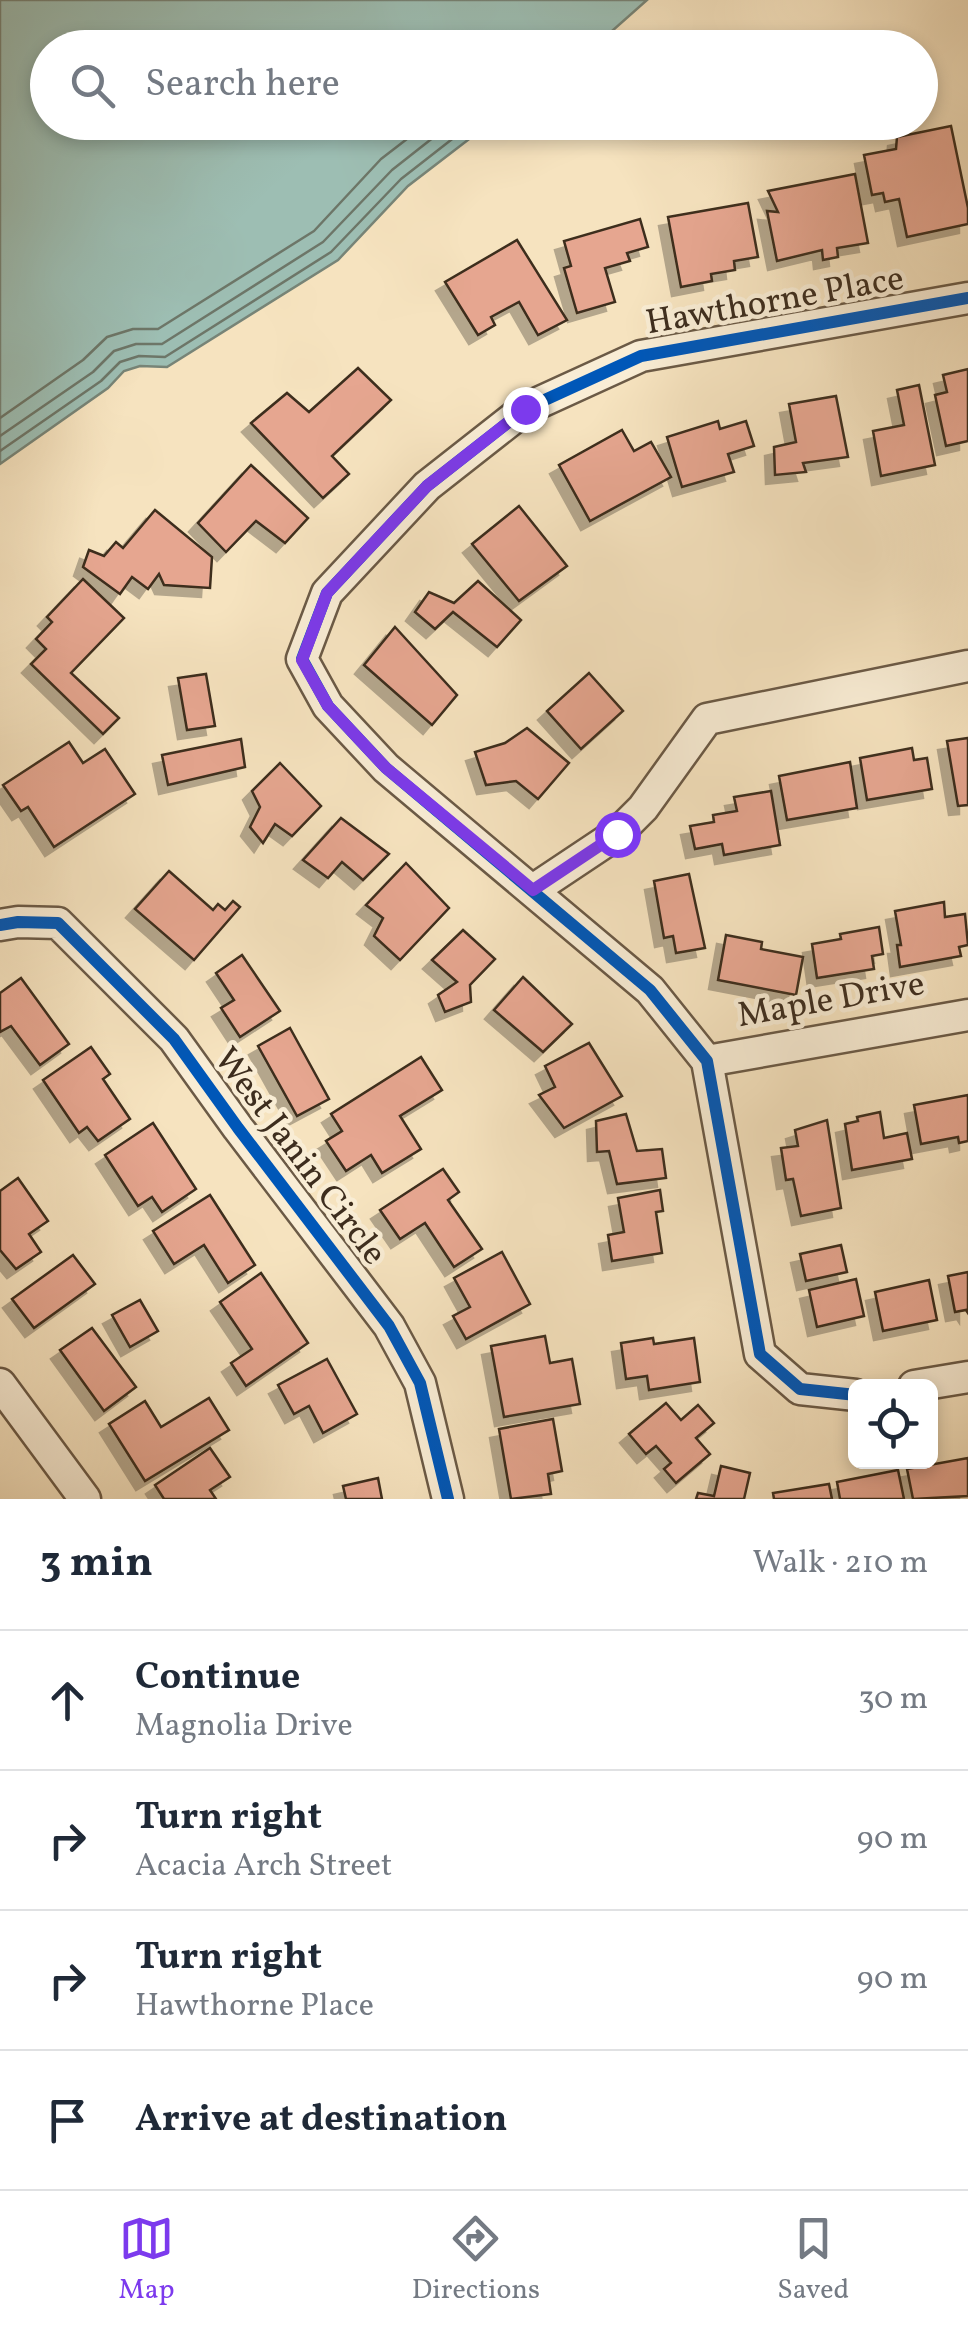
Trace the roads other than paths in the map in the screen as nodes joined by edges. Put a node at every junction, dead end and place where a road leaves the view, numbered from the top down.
1 (968, 298) edge
2 (968, 666) edge
3 (533, 890) junction
4 (9, 924) edge
5 (968, 1015) edge
6 (708, 1061) junction
7 (968, 1376) edge
8 (938, 1382) edge
9 (0, 1384) edge
10 (848, 1394) edge
11 (85, 1499) edge
12 (448, 1499) edge

1 - 3 street, Hawthorne Place
2 - 3 street
3 - 6 street
4 - 12 street, West Janin Circle
5 - 6 street, Maple Drive
6 - 10 street
7 - 8 street
9 - 11 street

